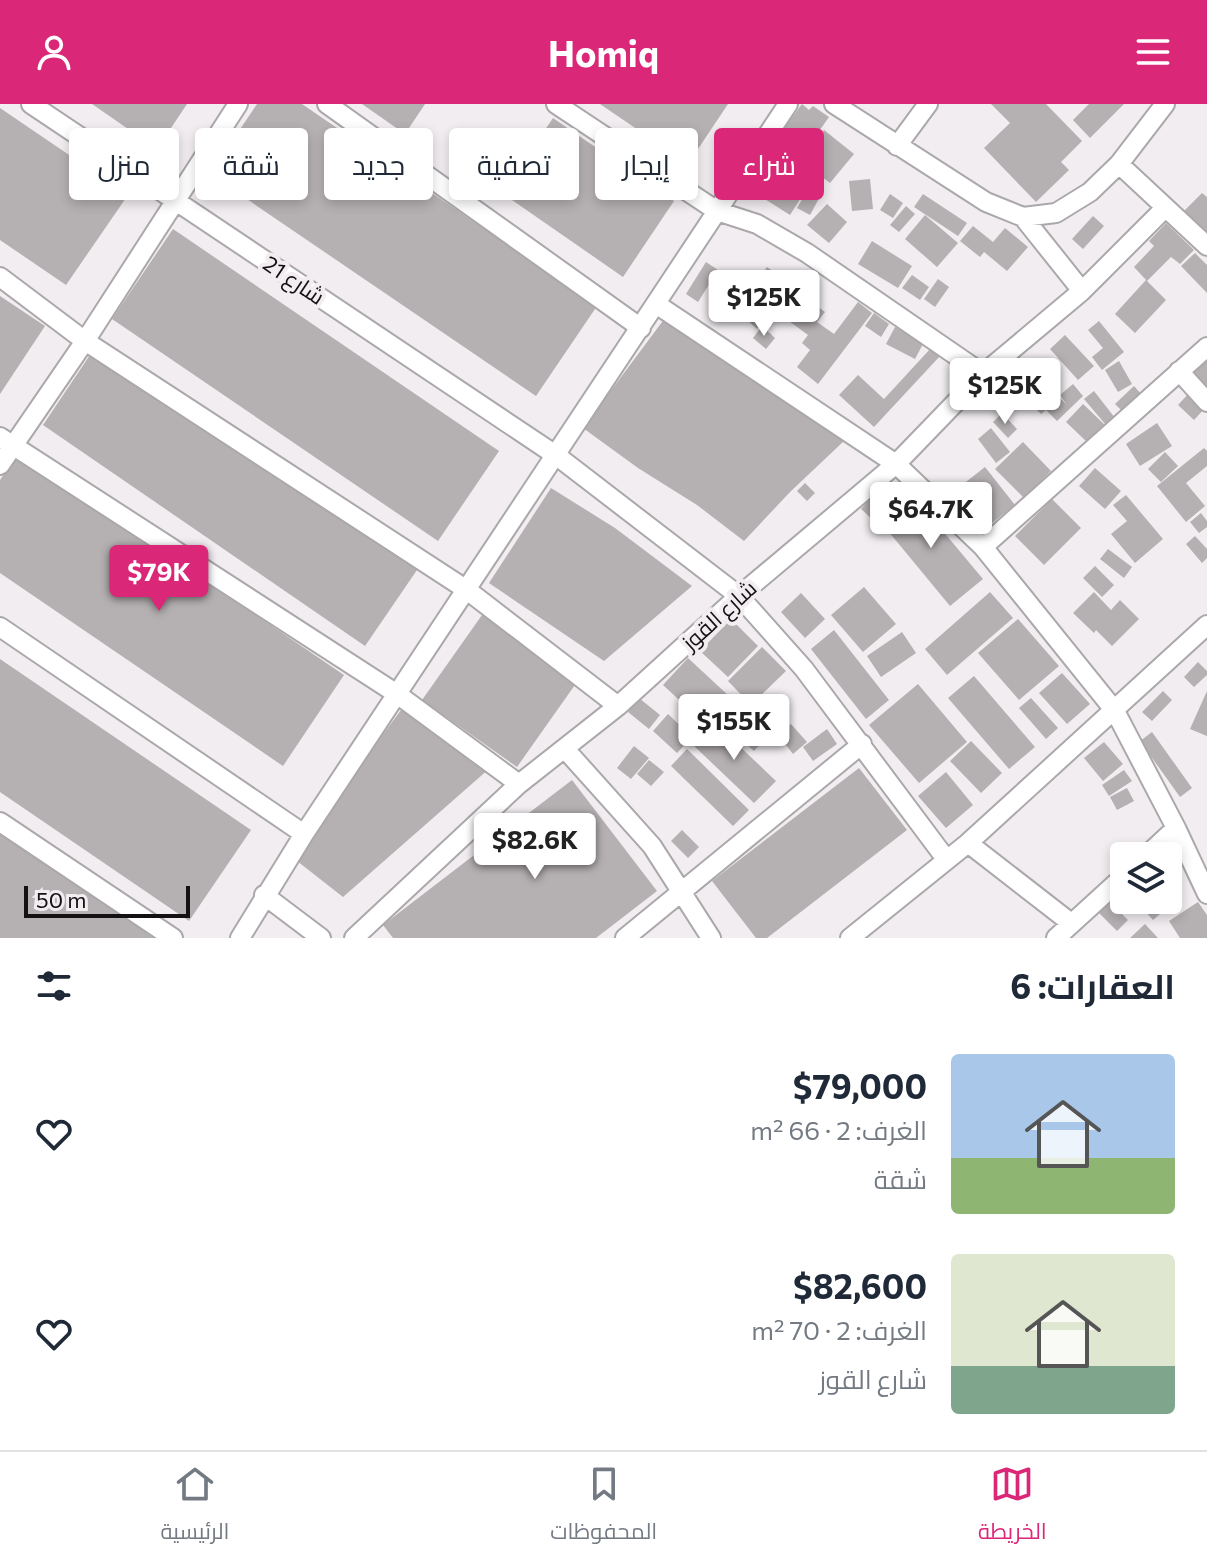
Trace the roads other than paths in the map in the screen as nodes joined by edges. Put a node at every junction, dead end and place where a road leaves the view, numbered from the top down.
1 (31, 104) edge
2 (238, 104) edge
3 (327, 104) edge
4 (556, 104) edge
5 (788, 104) edge
6 (834, 104) edge
7 (928, 104) edge
8 (1165, 104) edge
9 (897, 146) junction
10 (1119, 164) junction
11 (177, 202) junction
12 (1165, 208) junction
13 (717, 211) junction
14 (1023, 217) junction
15 (1207, 246) edge
16 (0, 277) edge
17 (1082, 291) junction
18 (656, 304) junction
19 (641, 328) junction
20 (85, 341) junction
21 (1207, 347) edge
22 (1179, 371) junction
23 (983, 374) junction
24 (1207, 402) edge
25 (6, 441) edge
26 (557, 456) junction
27 (896, 464) junction
28 (0, 465) edge
29 (983, 547) junction
30 (467, 590) junction
31 (739, 596) junction
32 (1207, 625) edge
33 (0, 627) edge
34 (397, 694) junction
35 (618, 706) junction
36 (1115, 711) junction
37 (862, 744) junction
38 (565, 749) junction
39 (519, 784) junction
40 (0, 822) edge
41 (1176, 828) junction
42 (304, 834) junction
43 (1161, 842) edge
44 (968, 843) junction
45 (946, 859) junction
46 (1110, 888) edge
47 (681, 894) junction
48 (1207, 894) edge
49 (264, 895) junction
50 (1071, 923) junction
51 (872, 931) edge
52 (173, 938) edge
53 (240, 938) edge
54 (321, 938) edge
55 (354, 938) edge
56 (625, 938) edge
57 (711, 938) edge
58 (850, 938) edge
59 (1056, 938) edge

1 - 11 street, شارع 21
2 - 11 street
3 - 19 street
4 - 13 street
5 - 13 street
6 - 9 street
7 - 9 street
8 - 10 street
9 - 14 street
10 - 12 street
10 - 14 street
11 - 20 street
11 - 26 street, شارع 21
12 - 15 street
12 - 17 street, شارع القوز
13 - 18 street
13 - 23 street
14 - 17 street
16 - 20 street
17 - 23 street, شارع القوز
18 - 19 street
18 - 27 street
19 - 26 street
20 - 25 street
20 - 30 street
21 - 22 street
22 - 24 street
22 - 29 street
23 - 27 street, شارع القوز
25 - 28 street
25 - 34 street
26 - 30 street
26 - 31 street, شارع 21
27 - 29 street
27 - 31 street, شارع القوز
29 - 36 street
30 - 34 street
30 - 35 street
31 - 35 street, شارع القوز
31 - 37 street, شارع 21
32 - 36 street
33 - 42 street
34 - 39 street
34 - 42 street
35 - 38 street, شارع القوز
36 - 41 street
36 - 44 street
37 - 45 street, شارع 21
37 - 47 street
38 - 39 street, شارع القوز
38 - 47 street
39 - 55 street, شارع القوز
40 - 52 street
41 - 43 street
41 - 48 street
42 - 49 street
44 - 45 street
44 - 50 street
45 - 51 street
46 - 50 street
47 - 56 street
47 - 57 street
49 - 53 street
49 - 54 street
50 - 59 street
51 - 58 street

